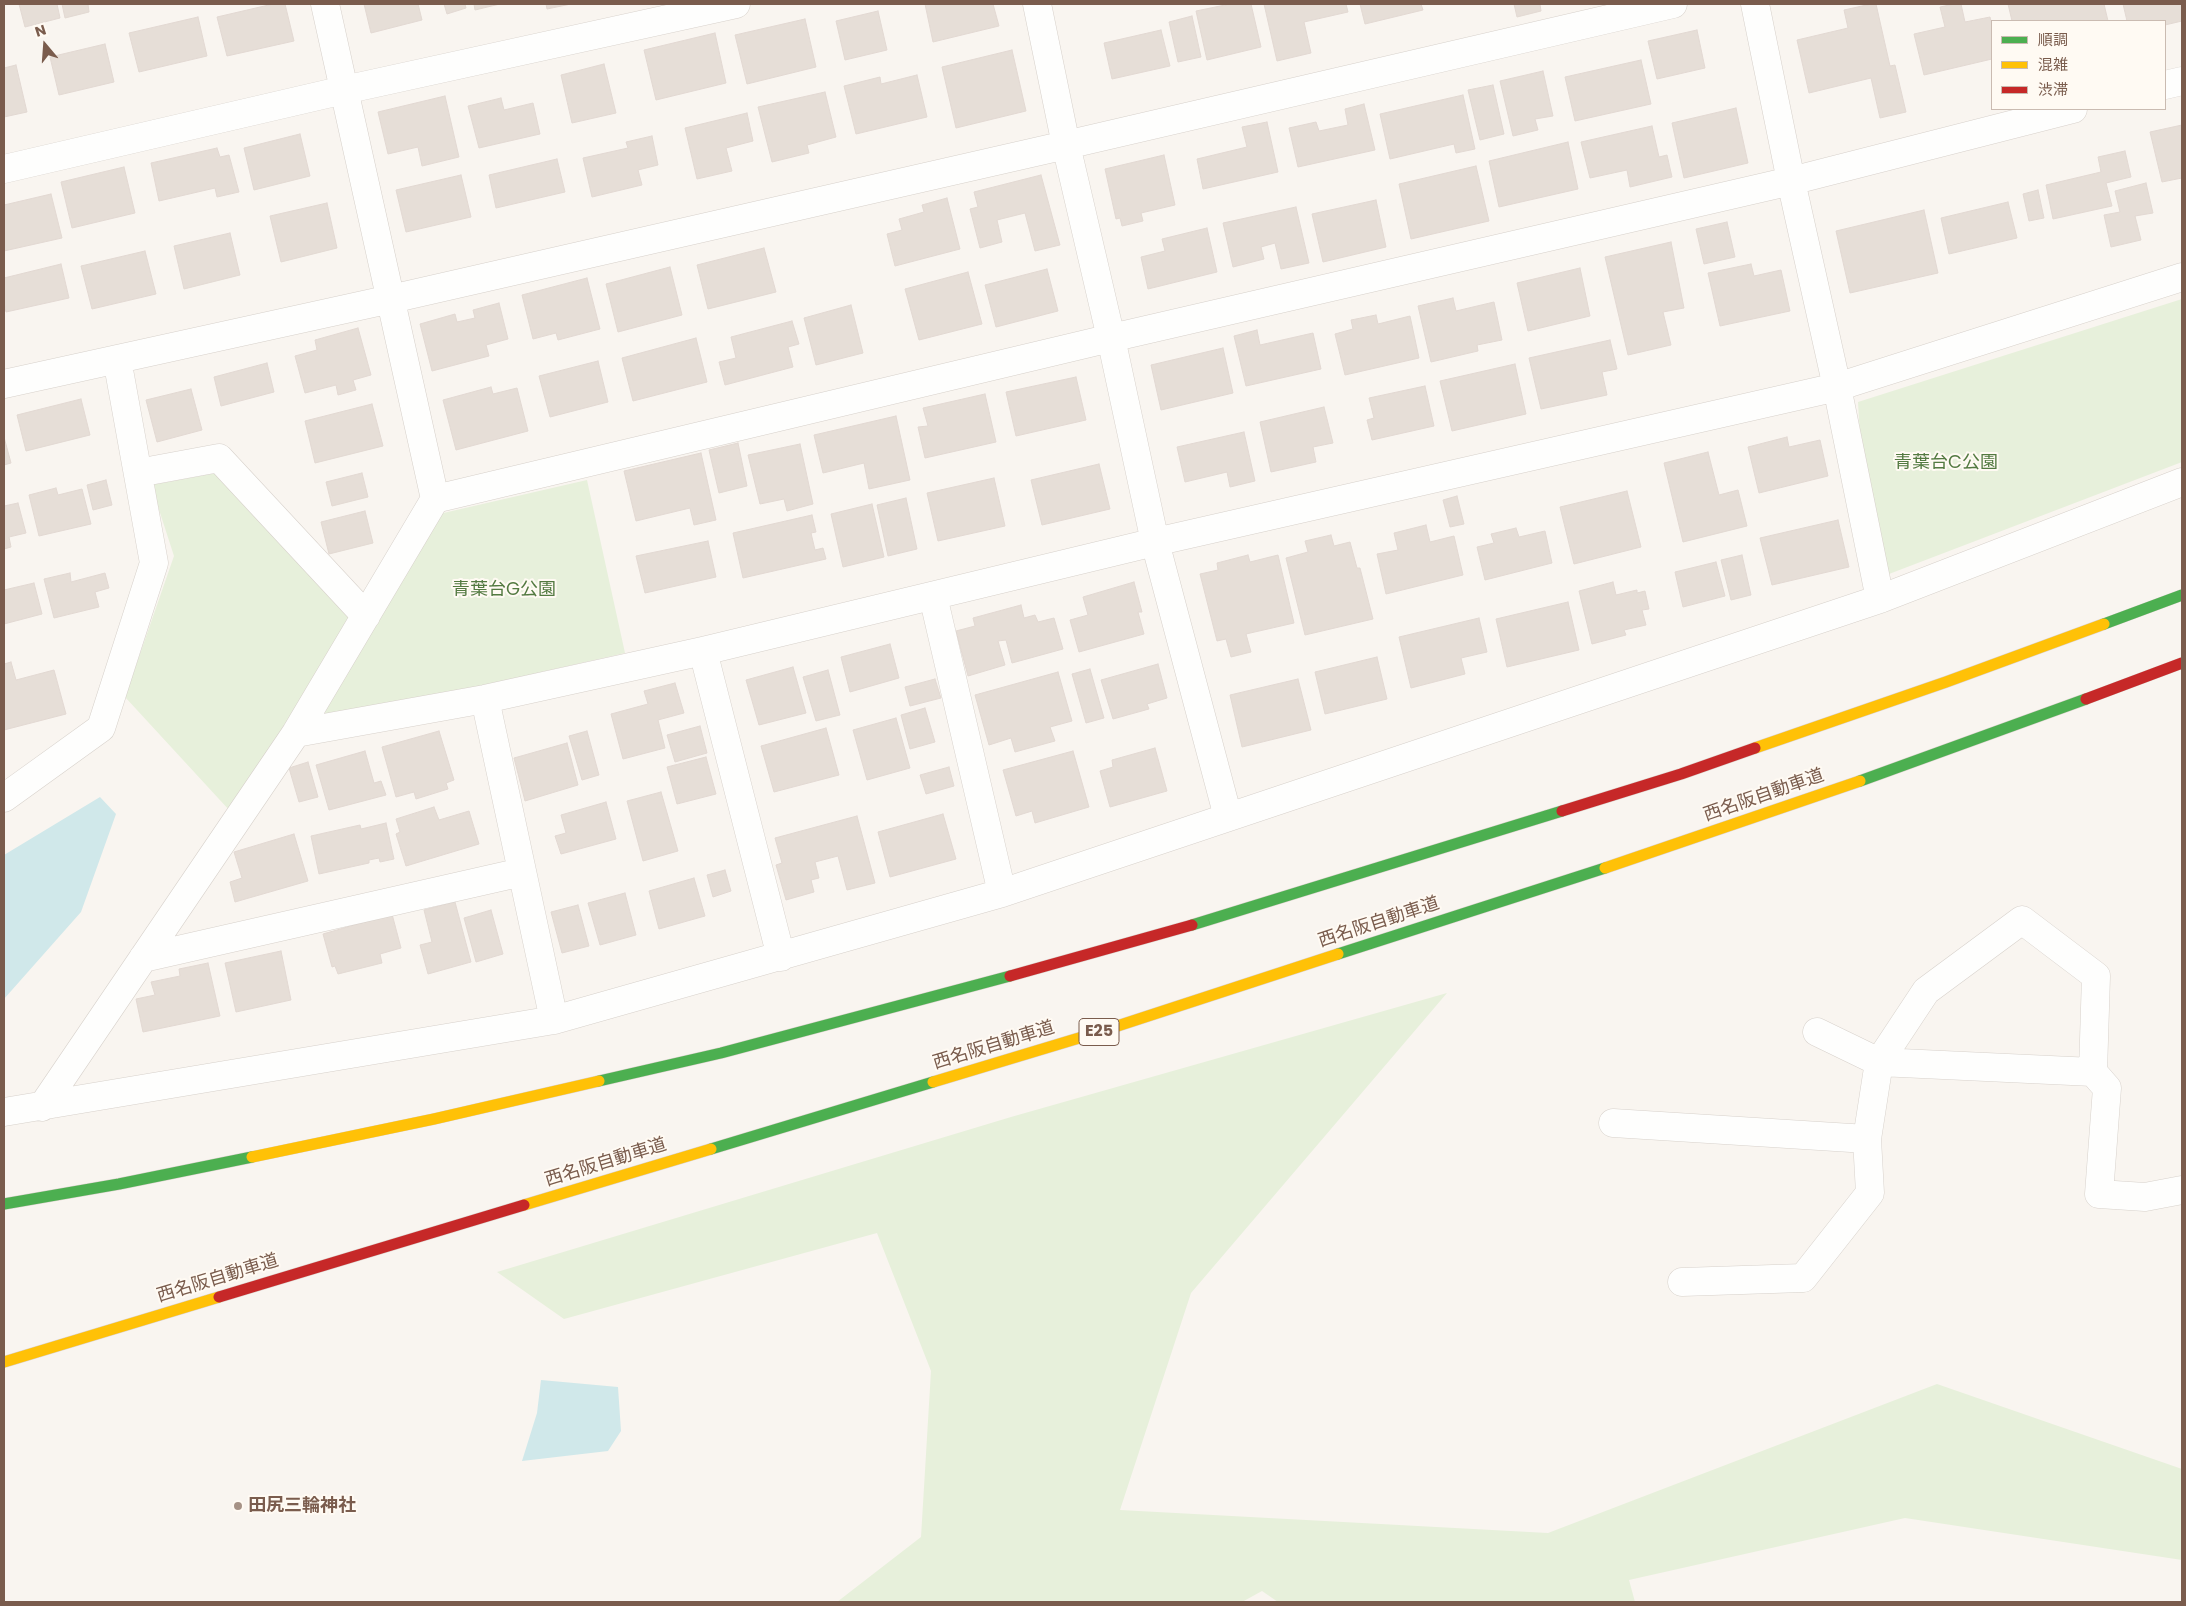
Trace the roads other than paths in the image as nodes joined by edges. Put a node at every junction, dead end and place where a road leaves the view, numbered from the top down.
1 (325, 4) edge
2 (736, 4) edge
3 (1037, 4) edge
4 (1673, 4) edge
5 (1755, 4) edge
6 (2182, 81) edge
7 (2166, 85) edge
8 (344, 90) junction
9 (2068, 110) edge
10 (1066, 145) junction
11 (4, 170) edge
12 (1791, 180) junction
13 (2182, 277) edge
14 (391, 299) junction
15 (1111, 338) junction
16 (117, 359) junction
17 (4, 384) edge
18 (1837, 387) junction
19 (138, 474) junction
20 (2182, 482) edge
21 (435, 499) junction
22 (1155, 542) junction
23 (2182, 595) edge
24 (934, 596) junction
25 (1880, 599) junction
26 (366, 616) junction
27 (703, 651) junction
28 (2182, 663) edge
29 (485, 699) junction
30 (296, 733) junction
31 (4, 798) edge
32 (1228, 817) junction
33 (522, 872) junction
34 (1002, 893) junction
35 (781, 957) junction
36 (143, 958) junction
37 (554, 1020) junction
38 (1817, 1032) dead end
39 (1879, 1062) junction
40 (2094, 1072) junction
41 (42, 1107) junction
42 (4, 1112) edge
43 (1613, 1123) dead end
44 (1867, 1139) junction
45 (2182, 1190) edge
46 (4, 1204) edge
47 (1682, 1282) dead end
48 (4, 1362) edge

1 - 8 street
2 - 8 street
3 - 10 street
4 - 10 street
5 - 12 street
6 - 7 street
8 - 11 street
8 - 14 street
9 - 12 street
10 - 14 street
10 - 15 street
12 - 15 street
12 - 18 street
13 - 18 street
14 - 16 street
14 - 21 street
15 - 21 street
15 - 22 street
16 - 17 street
16 - 19 street
18 - 22 street
18 - 25 street
19 - 26 street
19 - 31 street
20 - 25 street
21 - 26 street
22 - 24 street
22 - 32 street
23 - 46 highway
24 - 27 street
24 - 34 street
25 - 32 street
26 - 30 street
27 - 29 street
27 - 35 street
28 - 48 highway, 西名阪自動車道 / E25
29 - 30 street
29 - 33 street
30 - 36 street
32 - 34 street
33 - 36 street
33 - 37 street
34 - 35 street
35 - 37 street
36 - 41 street
37 - 41 street
38 - 39 street
39 - 40 street
39 - 40 street
39 - 44 street
40 - 45 street
41 - 42 street
43 - 44 street
44 - 47 street

